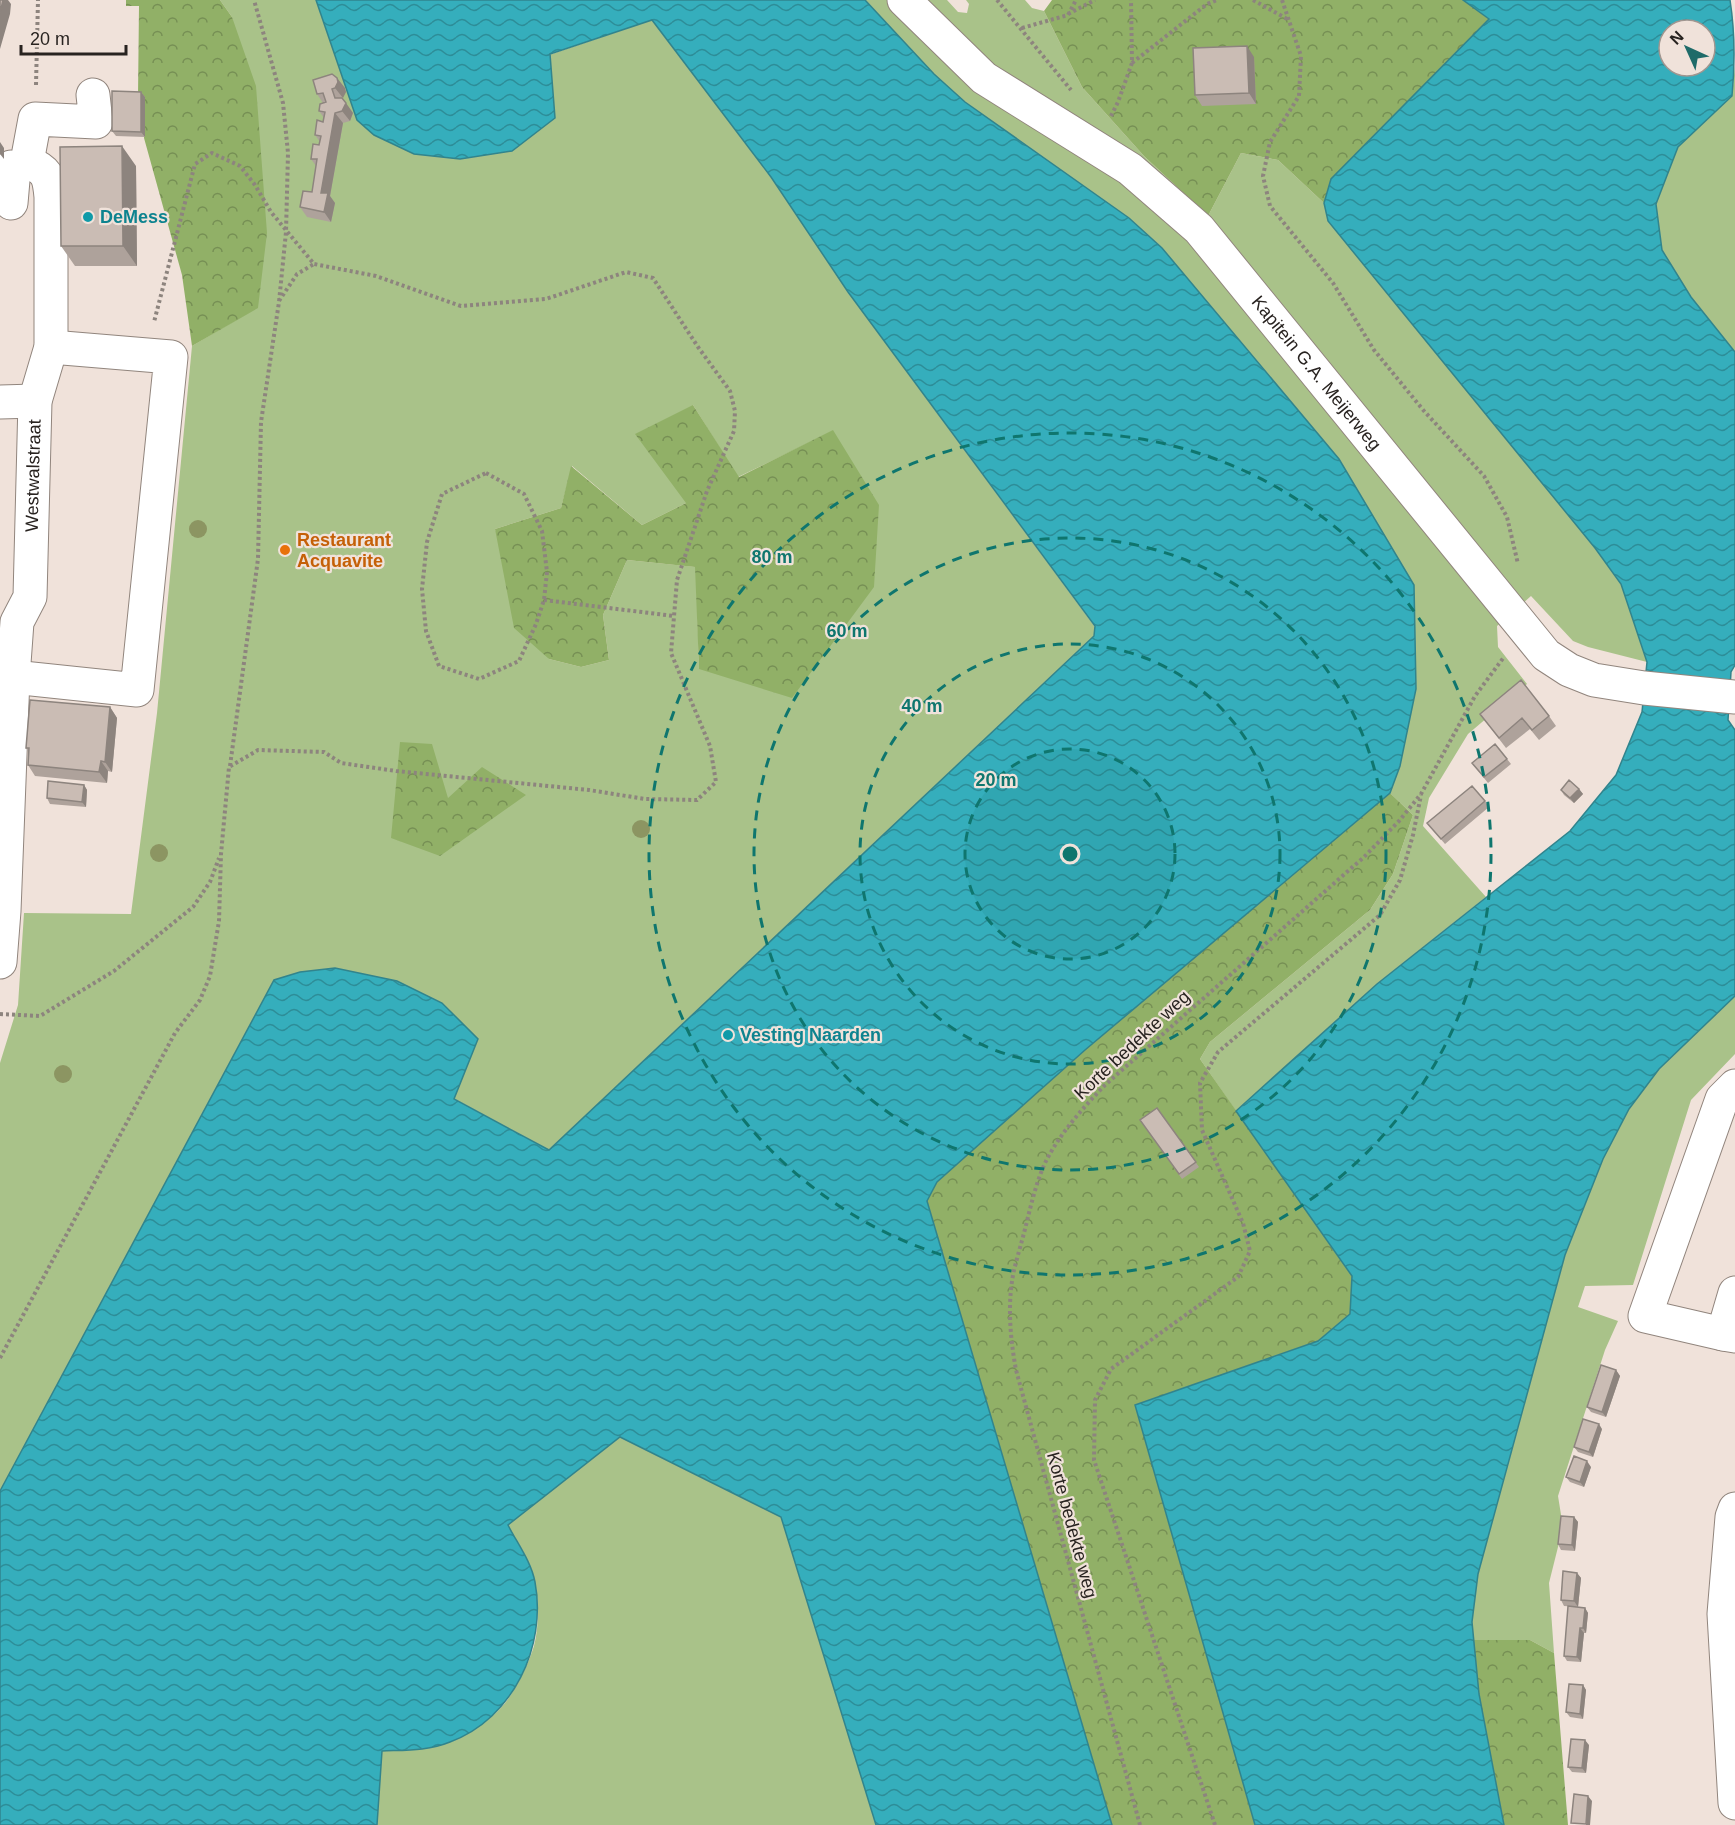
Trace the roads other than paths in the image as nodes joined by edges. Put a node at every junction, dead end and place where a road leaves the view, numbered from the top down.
1 (904, 0) edge
2 (93, 96) dead end
3 (12, 166) edge
4 (11, 203) dead end
5 (51, 347) junction
6 (35, 401) junction
7 (0, 402) edge
8 (8, 622) edge
9 (13, 677) junction
10 (1732, 696) edge
11 (0, 962) edge
12 (1735, 1086) edge
13 (1735, 1293) edge
14 (1729, 1335) edge
15 (1735, 1509) edge
16 (1734, 1766) edge
17 (1735, 1803) edge

1 - 10 street, Kapitein G.A. Meijerweg
2 - 3 street
3 - 4 street
3 - 5 street, Westwalstraat
5 - 6 street, Westwalstraat
5 - 9 street
6 - 7 street
6 - 8 street, Westwalstraat
8 - 9 street, Westwalstraat
9 - 11 street, Westwalstraat
12 - 14 street
13 - 14 street
15 - 16 street
16 - 17 street

